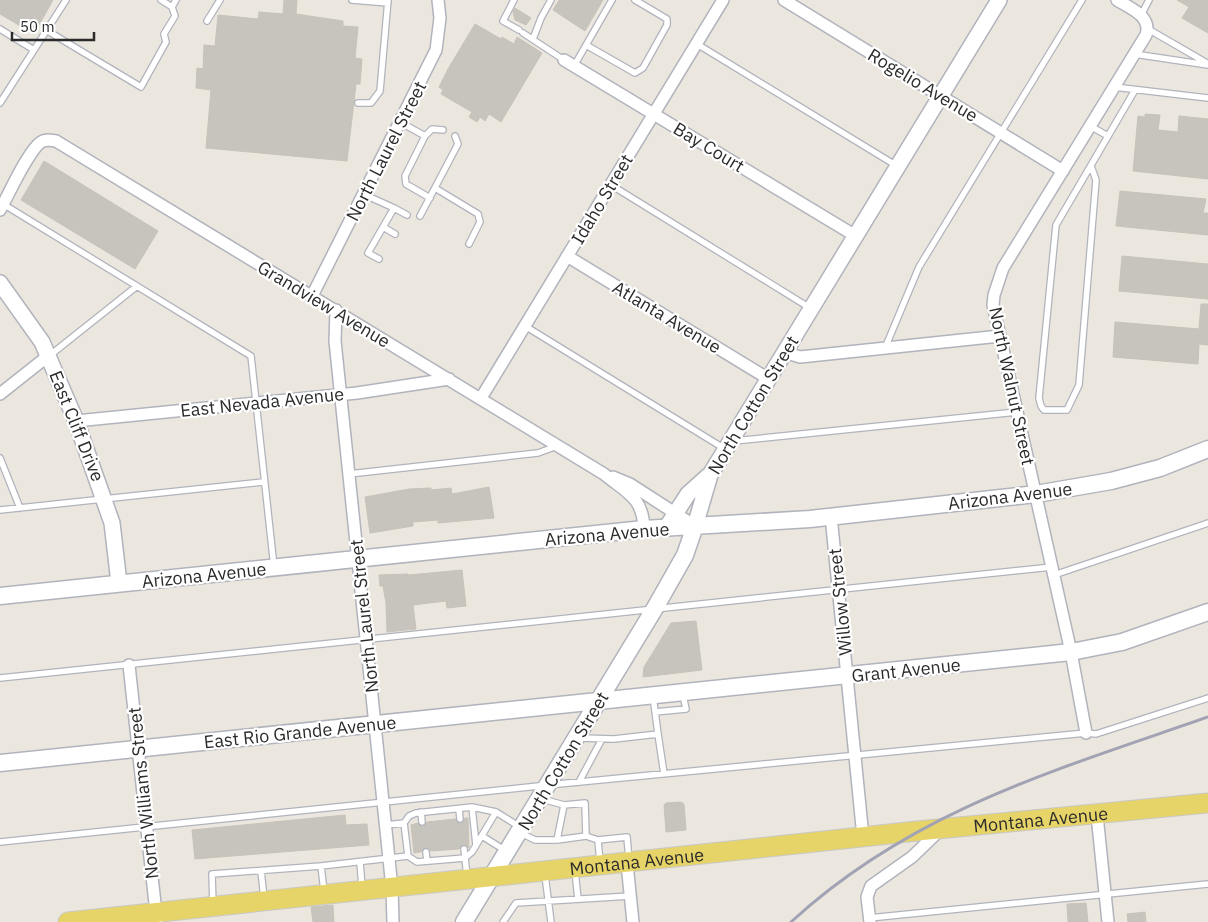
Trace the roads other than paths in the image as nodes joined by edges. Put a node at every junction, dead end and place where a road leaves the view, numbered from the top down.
1 (66, 0) edge
2 (161, 0) edge
3 (176, 0) edge
4 (220, 0) edge
5 (352, 0) edge
6 (438, 0) edge
7 (514, 0) edge
8 (551, 0) edge
9 (612, 0) edge
10 (634, 0) edge
11 (723, 0) edge
12 (784, 0) edge
13 (999, 0) edge
14 (1082, 0) edge
15 (1117, 0) edge
16 (1150, 0) edge
17 (388, 1) edge
18 (172, 7) junction
19 (1142, 16) junction
20 (207, 21) dead end
21 (1148, 29) junction
22 (0, 30) edge
23 (46, 30) junction
24 (533, 39) junction
25 (697, 44) junction
26 (586, 45) junction
27 (34, 50) junction
28 (1134, 54) junction
29 (569, 63) junction
30 (1208, 65) edge
31 (1114, 88) junction
32 (1135, 90) junction
33 (940, 95) junction
34 (1208, 98) edge
35 (0, 103) edge
36 (358, 103) dead end
37 (654, 113) junction
38 (400, 122) junction
39 (1090, 126) junction
40 (443, 130) dead end
41 (1002, 133) junction
42 (425, 136) junction
43 (455, 136) dead end
44 (1108, 136) junction
45 (897, 166) junction
46 (1091, 166) junction
47 (1062, 171) junction
48 (611, 185) junction
49 (435, 188) junction
50 (363, 194) junction
51 (430, 198) junction
52 (1, 207) edge
53 (394, 208) junction
54 (407, 215) dead end
55 (420, 216) dead end
56 (383, 226) junction
57 (395, 234) dead end
58 (854, 235) junction
59 (469, 244) dead end
60 (568, 256) junction
61 (379, 259) dead end
62 (0, 282) edge
63 (137, 286) junction
64 (312, 296) junction
65 (810, 308) junction
66 (336, 310) junction
67 (525, 326) junction
68 (1000, 336) junction
69 (884, 349) junction
70 (784, 352) junction
71 (48, 356) junction
72 (768, 378) junction
73 (449, 379) junction
74 (0, 394) edge
75 (340, 394) junction
76 (481, 398) junction
77 (255, 403) junction
78 (1017, 412) junction
79 (76, 421) junction
80 (558, 445) junction
81 (727, 445) junction
82 (1208, 449) edge
83 (0, 458) edge
84 (349, 474) junction
85 (604, 474) junction
86 (710, 475) junction
87 (263, 482) junction
88 (1036, 494) junction
89 (106, 499) junction
90 (20, 508) junction
91 (0, 510) edge
92 (676, 513) junction
93 (831, 516) junction
94 (1208, 522) edge
95 (695, 526) junction
96 (666, 528) junction
97 (644, 529) junction
98 (358, 559) junction
99 (274, 567) junction
100 (1053, 571) junction
101 (119, 584) junction
102 (838, 590) junction
103 (0, 596) edge
104 (656, 608) junction
105 (1208, 612) edge
106 (366, 638) junction
107 (1071, 652) junction
108 (129, 665) junction
109 (847, 676) junction
110 (0, 678) edge
111 (683, 692) junction
112 (653, 695) junction
113 (1208, 698) edge
114 (600, 700) junction
115 (656, 712) junction
116 (375, 723) junction
117 (1086, 733) junction
118 (658, 734) junction
119 (577, 738) junction
120 (602, 738) junction
121 (138, 749) junction
122 (855, 755) junction
123 (0, 763) edge
124 (664, 774) junction
125 (579, 782) junction
126 (544, 792) junction
127 (384, 802) junction
128 (1208, 803) edge
129 (564, 805) junction
130 (472, 807) junction
131 (459, 809) junction
132 (421, 812) junction
133 (496, 812) junction
134 (1097, 815) junction
135 (460, 819) dead end
136 (422, 822) dead end
137 (404, 823) junction
138 (386, 825) junction
139 (147, 827) junction
140 (521, 830) junction
141 (941, 830) junction
142 (482, 836) junction
143 (586, 836) junction
144 (863, 837) junction
145 (556, 840) junction
146 (598, 840) junction
147 (0, 842) edge
148 (476, 846) junction
149 (464, 849) dead end
150 (426, 852) dead end
151 (507, 852) junction
152 (408, 856) junction
153 (389, 858) junction
154 (465, 858) junction
155 (427, 861) junction
156 (360, 862) junction
157 (628, 864) junction
158 (321, 866) junction
159 (600, 866) junction
160 (575, 869) junction
161 (260, 871) junction
162 (544, 872) junction
163 (491, 878) junction
164 (467, 880) junction
165 (1208, 884) edge
166 (392, 888) junction
167 (362, 891) junction
168 (1105, 894) junction
169 (324, 895) junction
170 (630, 896) junction
171 (578, 899) junction
172 (548, 901) junction
173 (264, 902) junction
174 (213, 907) junction
175 (157, 917) edge
176 (869, 920) edge
177 (68, 922) edge
178 (394, 922) edge
179 (464, 922) edge
180 (503, 922) edge
181 (551, 922) edge
182 (632, 922) edge
183 (1108, 922) edge

1 - 23 lane
2 - 18 lane
3 - 18 lane
4 - 20 lane
5 - 17 lane
6 - 38 street, North Laurel Street
7 - 24 lane
8 - 24 lane
9 - 26 lane
10 - 26 lane
11 - 25 street, Idaho Street
12 - 33 street, Rogelio Avenue
13 - 33 street, North Cotton Street
14 - 41 lane
15 - 19 street
16 - 19 lane
17 - 36 lane
18 - 23 lane
19 - 21 street
21 - 28 street, North Walnut Street
21 - 30 lane
22 - 27 lane
23 - 27 lane
24 - 29 lane
25 - 37 street, Idaho Street
25 - 45 lane
26 - 29 lane
27 - 35 lane
28 - 30 lane
28 - 31 street, North Walnut Street
29 - 37 street, Bay Court
31 - 32 lane
31 - 39 street, North Walnut Street
32 - 34 lane
32 - 44 lane
33 - 41 street, Rogelio Avenue
33 - 45 street, North Cotton Street
37 - 48 street, Idaho Street
37 - 58 street, Bay Court
38 - 42 lane
38 - 50 street, North Laurel Street
39 - 44 lane
39 - 47 street, North Walnut Street
40 - 42 lane
41 - 47 street, Rogelio Avenue
41 - 69 lane
42 - 51 lane
43 - 49 lane
44 - 46 lane
45 - 58 street, North Cotton Street
46 - 46 lane
47 - 68 street, North Walnut Street
48 - 60 street, Idaho Street
48 - 65 lane
49 - 51 lane
49 - 59 lane
50 - 53 lane
50 - 64 street, North Laurel Street
51 - 55 lane
52 - 63 lane
52 - 64 street, Grandview Avenue
53 - 54 lane
53 - 56 lane
56 - 57 lane
56 - 61 lane
58 - 65 street, North Cotton Street
60 - 67 street, Idaho Street
60 - 72 street, Atlanta Avenue
62 - 71 street, East Cliff Drive
63 - 71 lane
63 - 77 lane
64 - 66 street, Grandview Avenue
65 - 70 street, North Cotton Street
66 - 73 street, Grandview Avenue
66 - 75 street, North Laurel Street
67 - 76 street, Idaho Street
67 - 81 lane
68 - 69 street
68 - 78 street, North Walnut Street
69 - 70 street
70 - 72 street, North Cotton Street
71 - 74 street
71 - 79 street, East Cliff Drive
72 - 81 street, North Cotton Street
73 - 75 street, East Nevada Avenue
73 - 76 street, Grandview Avenue
75 - 77 street, East Nevada Avenue
75 - 84 street, North Laurel Street
76 - 80 street, Grandview Avenue
77 - 79 street, East Nevada Avenue
77 - 87 lane
78 - 81 lane
78 - 88 street, North Walnut Street
79 - 89 street, East Cliff Drive
80 - 84 lane
80 - 85 street, Grandview Avenue
81 - 86 street, North Cotton Street
82 - 88 main road, Arizona Avenue
83 - 90 lane
84 - 98 street, North Laurel Street
85 - 92 street, Grandview Avenue
85 - 97 street, Grandview Avenue
86 - 92 street
86 - 95 street, North Cotton Street
87 - 89 lane
87 - 99 lane
88 - 93 main road, Arizona Avenue
88 - 100 street, North Walnut Street
89 - 90 lane
89 - 101 street, East Cliff Drive
90 - 91 lane
92 - 95 street, Grandview Avenue
92 - 96 street
93 - 95 main road, Arizona Avenue
93 - 102 street, Willow Street
94 - 100 lane
95 - 96 main road, Arizona Avenue
95 - 104 main road, North Cotton Street
96 - 97 main road, Arizona Avenue
97 - 98 main road, Arizona Avenue
98 - 99 main road, Arizona Avenue
98 - 106 street, North Laurel Street
99 - 101 main road, Arizona Avenue
100 - 102 lane
100 - 107 street, North Walnut Street
101 - 103 main road, Arizona Avenue
102 - 104 lane
102 - 109 street, Willow Street
104 - 106 lane
104 - 114 main road, North Cotton Street
105 - 107 main road, Grant Avenue
106 - 108 lane
106 - 116 street, North Laurel Street
107 - 109 main road, Grant Avenue
107 - 117 street, North Walnut Street
108 - 110 lane
108 - 121 street, North Williams Street
109 - 111 main road, Grant Avenue
109 - 122 street, Willow Street
111 - 112 main road, Grant Avenue
111 - 115 lane
112 - 114 main road, Grant Avenue
112 - 115 lane
113 - 117 lane
114 - 116 main road, East Rio Grande Avenue
114 - 119 main road, North Cotton Street
115 - 118 lane
116 - 121 main road, East Rio Grande Avenue
116 - 127 street, North Laurel Street
117 - 122 lane
118 - 120 lane
118 - 124 lane
119 - 120 lane
119 - 126 main road, North Cotton Street
120 - 125 lane
121 - 123 main road, East Rio Grande Avenue
121 - 139 street, North Williams Street
122 - 124 lane
122 - 144 street, Willow Street
124 - 125 lane
125 - 126 lane
126 - 127 lane
126 - 129 lane
126 - 140 main road, North Cotton Street
127 - 138 street, North Laurel Street
127 - 139 lane
128 - 134 main road, Montana Avenue
129 - 143 lane
129 - 145 lane
130 - 131 lane
130 - 133 lane
130 - 148 lane
131 - 132 lane
131 - 135 lane
132 - 136 lane
132 - 137 lane
133 - 140 lane
133 - 142 lane
134 - 141 main road, Montana Avenue
134 - 168 street
137 - 138 lane
137 - 152 lane
138 - 153 street, North Laurel Street
139 - 147 lane
139 - 175 street, North Williams Street
140 - 145 lane
140 - 151 main road, North Cotton Street
141 - 144 main road, Montana Avenue
141 - 176 street
142 - 148 lane
142 - 151 lane
143 - 145 lane
143 - 146 lane
144 - 157 main road, Montana Avenue
146 - 157 lane
146 - 159 lane
148 - 154 lane
149 - 154 lane
150 - 155 lane
151 - 163 main road, North Cotton Street
152 - 153 lane
152 - 155 lane
153 - 156 lane
153 - 166 street, North Laurel Street
154 - 155 lane
154 - 164 lane
156 - 158 lane
156 - 167 lane
157 - 159 main road, Montana Avenue
157 - 170 street
158 - 161 lane
158 - 169 lane
159 - 160 main road, Montana Avenue
160 - 162 main road, Montana Avenue
160 - 171 lane
161 - 173 lane
161 - 174 lane
162 - 163 main road, Montana Avenue
162 - 172 lane
163 - 164 main road, Montana Avenue
163 - 179 main road, North Cotton Street
164 - 166 main road, Montana Avenue
165 - 168 lane
166 - 167 main road, Montana Avenue
166 - 178 street, North Laurel Street
167 - 169 main road, Montana Avenue
168 - 176 lane
168 - 183 street
169 - 173 main road, Montana Avenue
170 - 171 lane
170 - 182 street
171 - 172 lane
172 - 180 lane
172 - 181 lane
173 - 174 main road, Montana Avenue
174 - 175 main road, Montana Avenue
175 - 177 main road, Montana Avenue

